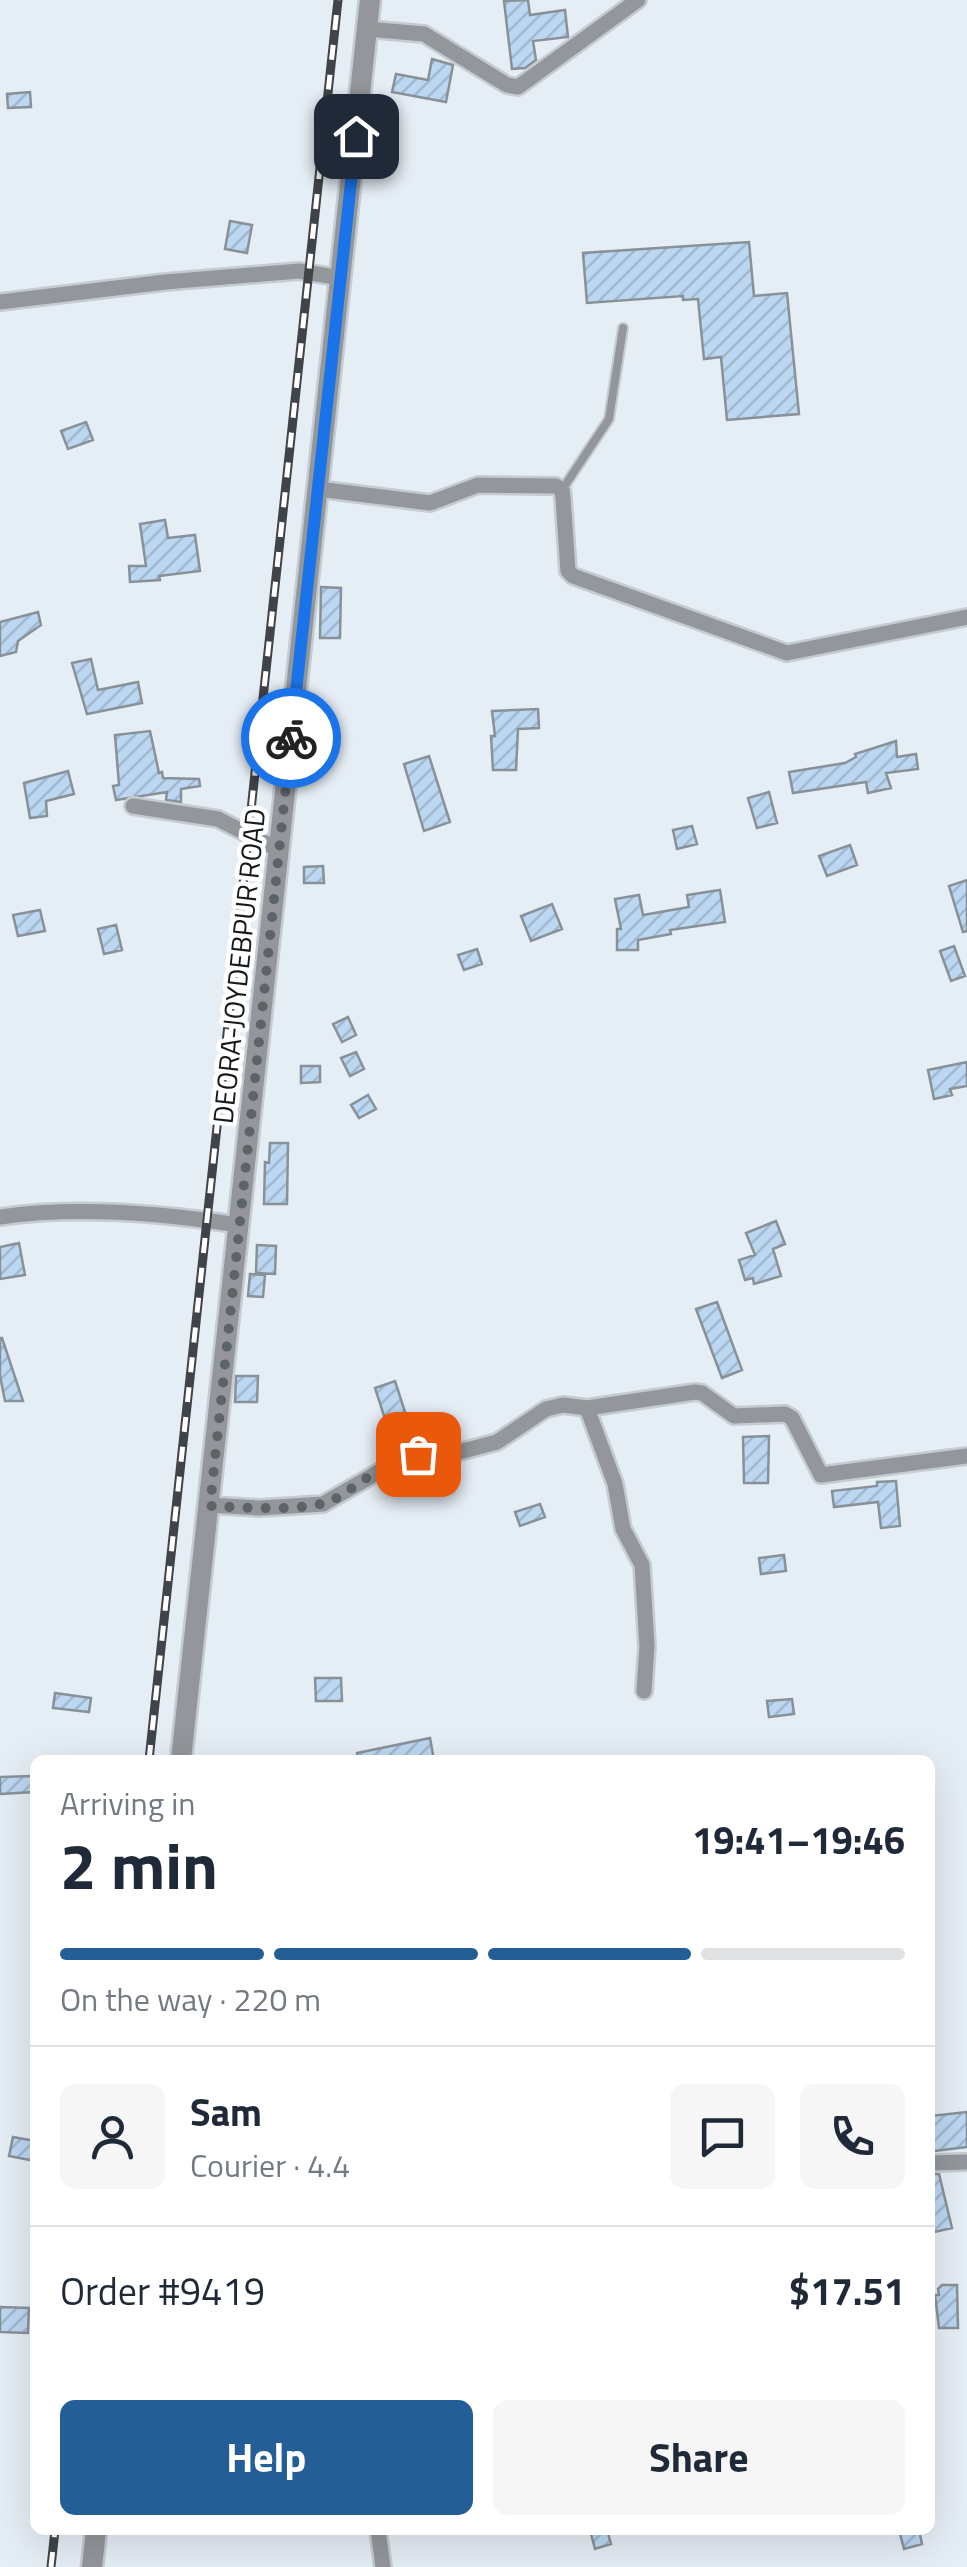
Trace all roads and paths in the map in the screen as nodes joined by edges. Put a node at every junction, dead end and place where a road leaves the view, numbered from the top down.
1 (370, 0) edge
2 (638, 0) edge
3 (368, 30) junction
4 (341, 278) junction
5 (0, 302) edge
6 (623, 328) dead end
7 (318, 489) junction
8 (562, 490) junction
9 (967, 617) edge
10 (133, 806) dead end
11 (279, 850) junction
12 (0, 1218) edge
13 (238, 1224) junction
14 (587, 1408) junction
15 (967, 1456) edge
16 (210, 1506) junction
17 (644, 1692) dead end
18 (182, 1755) edge
19 (967, 2162) edge
20 (935, 2163) edge
21 (95, 2535) edge
22 (379, 2535) edge
23 (92, 2567) edge
24 (383, 2567) edge

1 - 3 street, DEORA-JOYDEBPUR ROAD
2 - 3 street
3 - 4 street, DEORA-JOYDEBPUR ROAD
4 - 5 street
4 - 7 street, DEORA-JOYDEBPUR ROAD
6 - 8 lane
7 - 8 street
7 - 11 street, DEORA-JOYDEBPUR ROAD
8 - 9 street
10 - 11 street
11 - 13 street, DEORA-JOYDEBPUR ROAD
12 - 13 street
13 - 16 street, DEORA-JOYDEBPUR ROAD
14 - 15 street
14 - 16 street
14 - 17 street
16 - 18 street, DEORA-JOYDEBPUR ROAD
19 - 20 street
21 - 23 street
22 - 24 street

